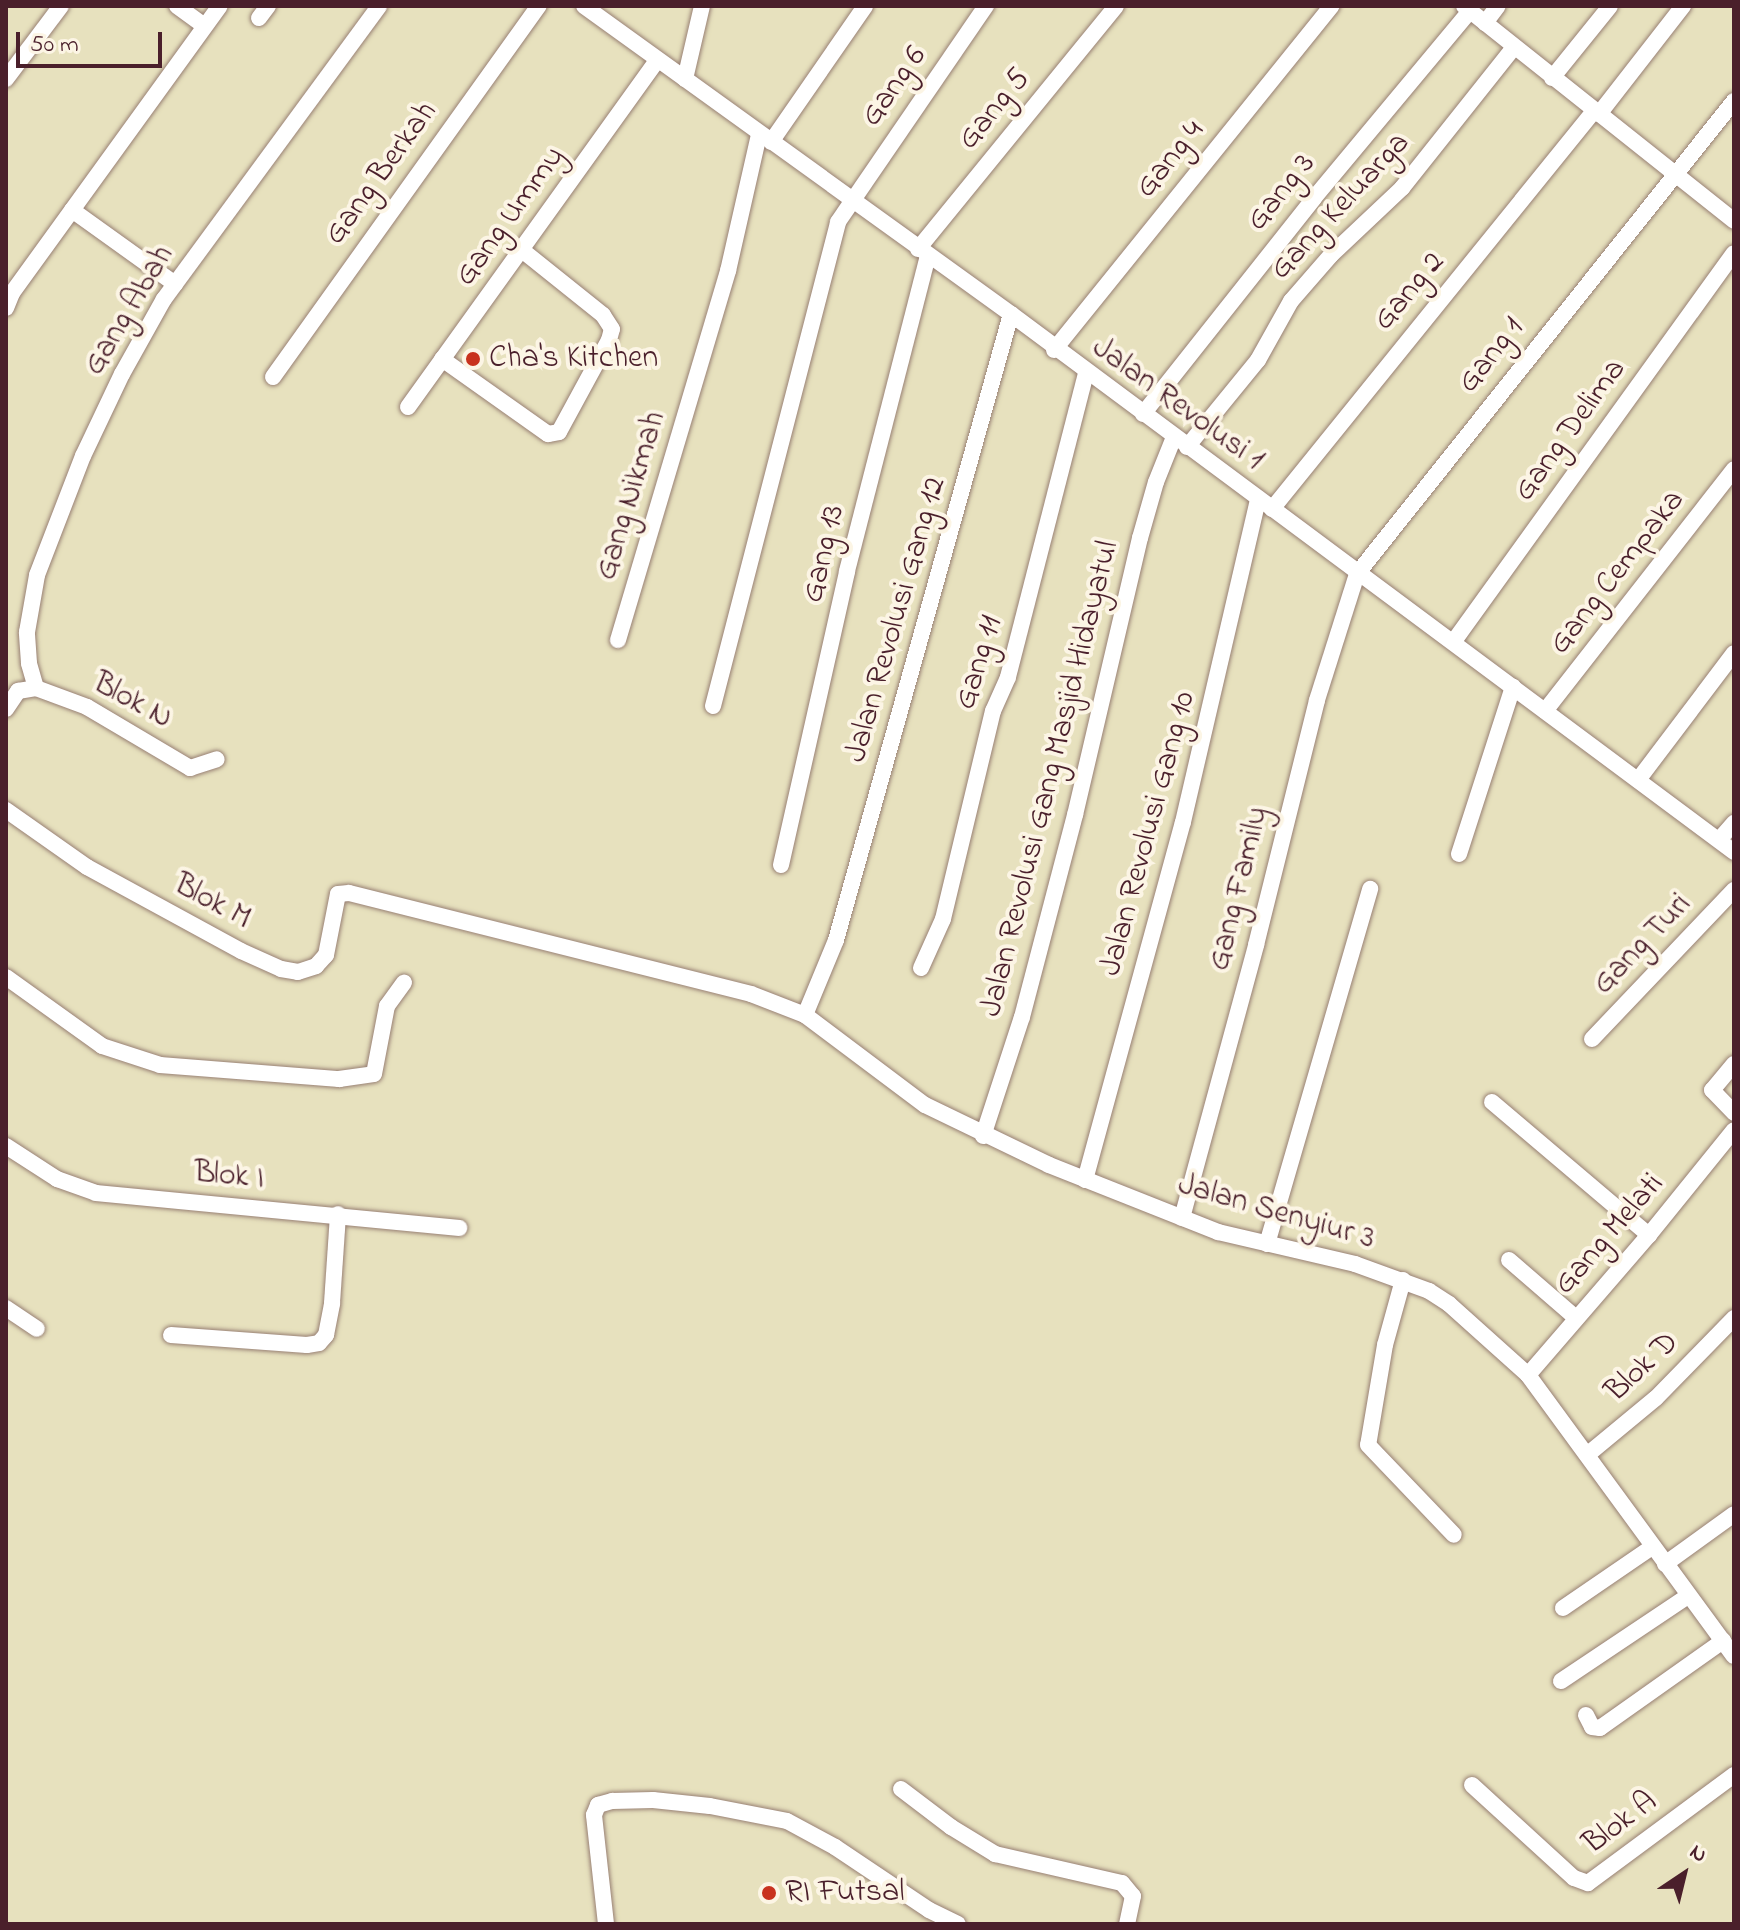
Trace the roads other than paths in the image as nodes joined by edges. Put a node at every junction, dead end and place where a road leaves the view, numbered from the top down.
1 (61, 6) edge
2 (177, 6) edge
3 (220, 6) edge
4 (379, 6) edge
5 (539, 6) edge
6 (584, 6) edge
7 (702, 6) edge
8 (865, 6) edge
9 (986, 6) edge
10 (1116, 6) edge
11 (1332, 6) edge
12 (1498, 6) edge
13 (1610, 6) edge
14 (1683, 6) edge
15 (1467, 9) edge
16 (1485, 23) junction
17 (205, 26) junction
18 (1514, 47) junction
19 (657, 60) junction
20 (1552, 78) junction
21 (6, 79) edge
22 (685, 79) junction
23 (1734, 101) edge
24 (1597, 113) junction
25 (765, 138) junction
26 (1675, 174) junction
27 (850, 200) junction
28 (72, 210) junction
29 (1734, 221) edge
30 (522, 250) junction
31 (923, 252) junction
32 (1734, 253) edge
33 (175, 284) junction
34 (6, 308) edge
35 (1011, 314) junction
36 (1054, 350) junction
37 (442, 359) junction
38 (1086, 373) junction
39 (273, 377) dead end
40 (408, 407) dead end
41 (1143, 414) junction
42 (1181, 442) junction
43 (1734, 469) edge
44 (1265, 504) junction
45 (1357, 574) junction
46 (618, 640) dead end
47 (1454, 641) junction
48 (1734, 653) edge
49 (1513, 687) junction
50 (36, 688) junction
51 (713, 706) dead end
52 (6, 709) edge
53 (1545, 711) junction
54 (217, 759) dead end
55 (1638, 780) junction
56 (6, 810) edge
57 (1734, 823) edge
58 (1719, 840) junction
59 (1734, 852) edge
60 (1459, 854) dead end
61 (781, 865) dead end
62 (1370, 889) dead end
63 (1734, 890) edge
64 (359, 896) joint
65 (921, 968) dead end
66 (6, 977) edge
67 (404, 983) dead end
68 (805, 1015) junction
69 (1592, 1039) dead end
70 (1734, 1064) edge
71 (1492, 1102) dead end
72 (1734, 1113) edge
73 (1734, 1130) edge
74 (983, 1136) junction
75 (6, 1146) edge
76 (1085, 1180) junction
77 (338, 1214) junction
78 (1182, 1218) junction
79 (459, 1228) dead end
80 (1649, 1235) junction
81 (1267, 1244) junction
82 (1509, 1260) dead end
83 (1403, 1280) junction
84 (6, 1308) edge
85 (1576, 1318) junction
86 (1734, 1318) edge
87 (37, 1329) dead end
88 (171, 1335) dead end
89 (1528, 1375) junction
90 (1587, 1455) junction
91 (1734, 1514) edge
92 (1454, 1535) dead end
93 (1652, 1547) junction
94 (1665, 1564) junction
95 (1688, 1596) junction
96 (1563, 1608) dead end
97 (1723, 1641) junction
98 (1734, 1656) edge
99 (1561, 1681) dead end
100 (1586, 1715) dead end
101 (1734, 1775) edge
102 (1472, 1785) dead end
103 (901, 1789) dead end
104 (606, 1924) edge
105 (958, 1924) edge
106 (1127, 1924) edge

1 - 21 street
2 - 17 street
3 - 17 street
4 - 33 street, Gang Abah
5 - 39 street, Gang Berkah
6 - 19 street, Jalan Revolusi 1
7 - 22 street
8 - 25 street
9 - 27 street, Gang 6
10 - 31 street, Gang 5
11 - 36 street, Gang 4
12 - 16 street
13 - 20 street
14 - 24 street, Gang 2
15 - 16 street
15 - 41 street, Gang 3
16 - 18 street
17 - 28 street
18 - 20 street
18 - 42 street, Gang Keluarga
19 - 22 street, Jalan Revolusi 1
19 - 30 street, Gang Ummy
20 - 24 street
22 - 25 street, Jalan Revolusi 1
23 - 26 street, Gang 1
24 - 26 street
24 - 44 street, Gang 2
25 - 27 street, Jalan Revolusi 1
25 - 46 street, Gang Nikmah
26 - 29 street
26 - 45 street, Gang 1
27 - 31 street, Jalan Revolusi 1
27 - 51 street
28 - 33 street
28 - 34 street
30 - 37 street, Gang Ummy
30 - 37 street
31 - 35 street, Jalan Revolusi 1
31 - 61 street, Gang 13
32 - 47 street, Gang Delima
33 - 50 street, Gang Abah
35 - 36 street, Jalan Revolusi 1
35 - 68 street, Jalan Revolusi Gang 12
36 - 38 street, Jalan Revolusi 1
37 - 40 street, Gang Ummy
38 - 41 street, Jalan Revolusi 1
38 - 65 street, Gang 11
41 - 42 street, Jalan Revolusi 1
42 - 44 street, Jalan Revolusi 1
42 - 74 street, Jalan Revolusi Gang Masjid Hidayatul
43 - 53 street, Gang Cempaka
44 - 45 street, Jalan Revolusi 1
44 - 76 street, Jalan Revolusi Gang 10
45 - 47 street, Jalan Revolusi 1
45 - 78 street, Gang Family
47 - 49 street, Jalan Revolusi 1
48 - 55 street
49 - 53 street, Jalan Revolusi 1
49 - 60 street
50 - 52 street, Blok N
50 - 54 street, Blok N
53 - 55 street, Jalan Revolusi 1
55 - 58 street, Jalan Revolusi 1
56 - 64 street, Blok M
57 - 58 street
58 - 59 street, Jalan Revolusi 1
62 - 81 street
63 - 69 street, Gang Turi
64 - 68 street, Jalan Senyiur 3
66 - 67 street
68 - 74 street, Jalan Senyiur 3
70 - 72 street
71 - 80 street
73 - 80 street, Gang Melati
74 - 76 street, Jalan Senyiur 3
75 - 77 street, Blok I
76 - 78 street, Jalan Senyiur 3
77 - 79 street, Blok I
77 - 88 street
78 - 81 street, Jalan Senyiur 3
80 - 85 street, Gang Melati
81 - 83 street, Jalan Senyiur 3
82 - 85 street
83 - 89 street, Jalan Senyiur 3
83 - 92 street
84 - 87 street
85 - 89 street, Gang Melati
86 - 90 street, Blok D
89 - 90 street, Jalan Senyiur 3
90 - 93 street, Jalan Senyiur 3
91 - 94 street
93 - 94 street, Jalan Senyiur 3
93 - 96 street
94 - 95 street, Jalan Senyiur 3
95 - 97 street, Jalan Senyiur 3
95 - 99 street
97 - 98 street, Jalan Senyiur 3
97 - 100 street
101 - 102 street, Blok A
103 - 106 street
104 - 105 street

